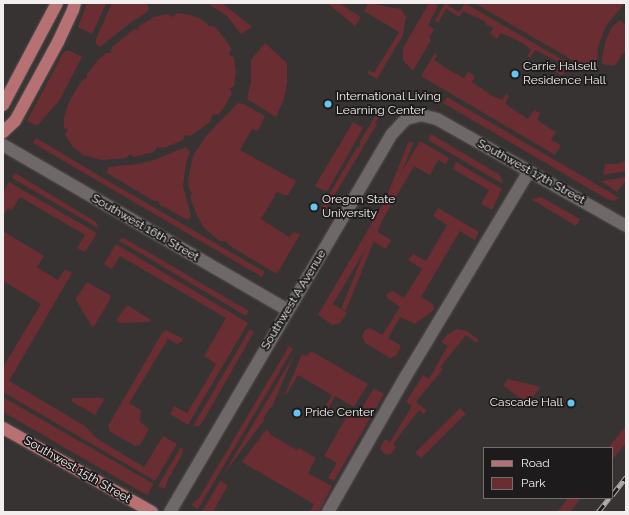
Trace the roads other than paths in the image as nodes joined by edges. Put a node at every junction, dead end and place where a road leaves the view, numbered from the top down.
1 (57, 3) edge
2 (75, 3) edge
3 (3, 105) edge
4 (437, 119) joint
5 (3, 132) edge
6 (3, 145) edge
7 (529, 171) junction
8 (626, 226) edge
9 (288, 310) junction
10 (3, 428) edge
11 (152, 512) edge
12 (170, 512) edge
13 (328, 512) edge

1 - 3 main road
2 - 5 main road
4 - 7 street, Southwest 17th Street
4 - 9 street, Southwest A Avenue
6 - 9 street, Southwest 16th Street
7 - 8 street, Southwest 17th Street
7 - 13 street
9 - 12 street, Southwest A Avenue
10 - 11 main road, Southwest 15th Street

